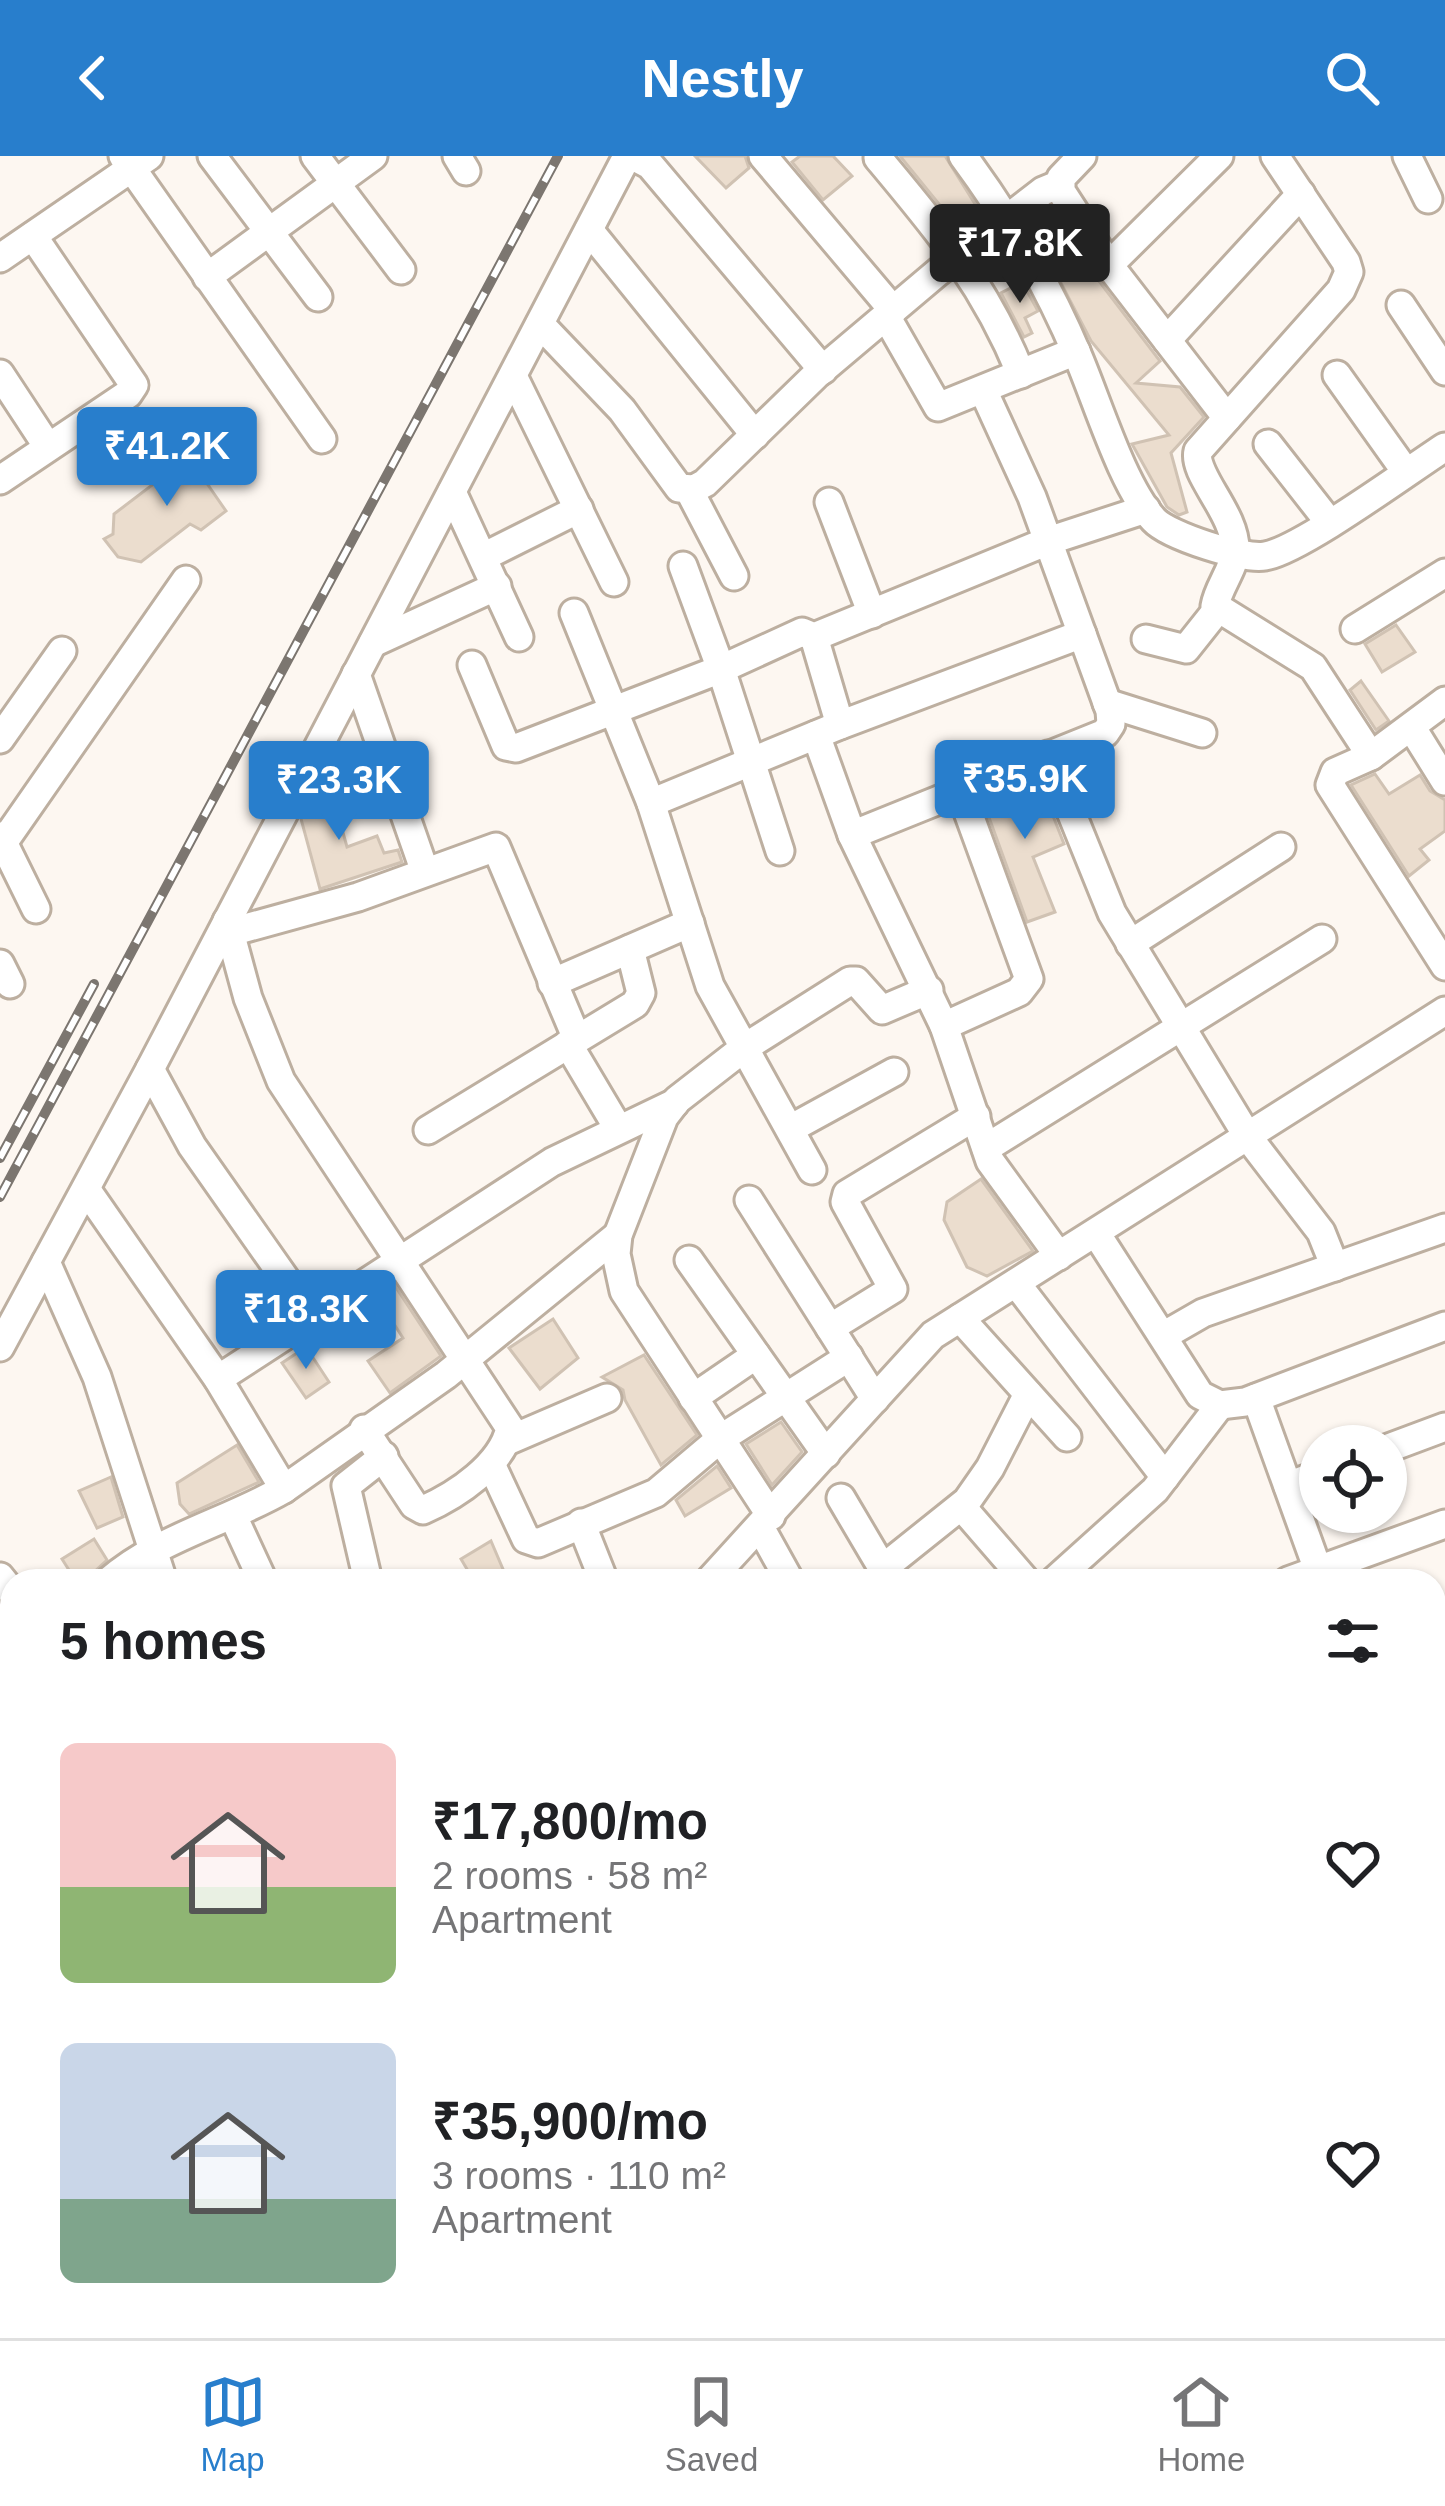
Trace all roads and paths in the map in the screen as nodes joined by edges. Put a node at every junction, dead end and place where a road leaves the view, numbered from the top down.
1 (212, 156) edge
2 (315, 156) edge
3 (374, 156) edge
4 (633, 156) edge
5 (763, 156) edge
6 (963, 156) edge
7 (1220, 156) edge
8 (1276, 156) edge
9 (1408, 156) edge
10 (878, 158) edge
11 (134, 160) edge
12 (1063, 167) edge
13 (334, 182) junction
14 (1301, 194) junction
15 (1428, 199) dead end
16 (1011, 219) junction
17 (268, 230) junction
18 (589, 230) junction
19 (33, 236) junction
20 (960, 256) junction
21 (0, 258) edge
22 (1109, 266) junction
23 (401, 270) dead end
24 (207, 277) junction
25 (318, 297) dead end
26 (1400, 305) dead end
27 (889, 313) junction
28 (540, 324) junction
29 (1167, 340) junction
30 (1076, 351) junction
31 (823, 370) junction
32 (1445, 370) edge
33 (0, 374) edge
34 (1022, 374) junction
35 (1337, 375) dead end
36 (513, 376) junction
37 (983, 390) junction
38 (1227, 418) junction
39 (755, 434) junction
40 (322, 439) dead end
41 (1268, 444) dead end
42 (1445, 447) edge
43 (48, 448) junction
44 (1406, 472) junction
45 (0, 480) edge
46 (689, 490) junction
47 (452, 492) junction
48 (829, 502) dead end
49 (1146, 508) junction
50 (578, 509) junction
51 (1328, 522) junction
52 (1048, 541) junction
53 (1236, 553) junction
54 (483, 557) junction
55 (683, 566) dead end
56 (1445, 573) edge
57 (734, 576) dead end
58 (186, 580) dead end
59 (614, 582) dead end
60 (497, 586) junction
61 (1217, 610) junction
62 (574, 613) dead end
63 (872, 614) junction
64 (1354, 629) dead end
65 (1082, 634) junction
66 (519, 637) dead end
67 (814, 637) junction
68 (1146, 639) dead end
69 (373, 644) junction
70 (62, 651) dead end
71 (472, 665) dead end
72 (721, 669) junction
73 (356, 674) junction
74 (1445, 701) edge
75 (1107, 703) junction
76 (614, 711) junction
77 (1412, 728) junction
78 (828, 730) junction
79 (1202, 733) dead end
80 (0, 739) edge
81 (1048, 755) junction
82 (1371, 756) junction
83 (752, 762) junction
84 (1445, 781) edge
85 (960, 790) junction
86 (651, 803) junction
87 (852, 836) junction
88 (2, 839) edge
89 (1281, 847) dead end
90 (781, 851) dead end
91 (425, 872) junction
92 (36, 909) dead end
93 (690, 923) junction
94 (229, 927) junction
95 (1322, 939) dead end
96 (1130, 944) junction
97 (630, 949) junction
98 (1445, 966) edge
99 (552, 983) junction
100 (929, 990) junction
101 (1440, 1014) edge
102 (944, 1026) junction
103 (1180, 1028) junction
104 (573, 1042) junction
105 (1445, 1046) edge
106 (744, 1048) junction
107 (150, 1069) junction
108 (894, 1072) dead end
109 (675, 1103) junction
110 (976, 1116) junction
111 (618, 1128) junction
112 (428, 1130) dead end
113 (790, 1130) junction
114 (1248, 1137) junction
115 (986, 1148) junction
116 (812, 1170) dead end
117 (86, 1189) junction
118 (748, 1200) dead end
119 (1445, 1228) edge
120 (1096, 1233) junction
121 (618, 1235) junction
122 (1059, 1256) junction
123 (401, 1259) junction
124 (689, 1260) dead end
125 (46, 1262) junction
126 (1335, 1267) junction
127 (1016, 1283) junction
128 (312, 1317) junction
129 (960, 1318) junction
130 (1445, 1326) edge
131 (830, 1328) junction
132 (1163, 1336) junction
133 (0, 1347) edge
134 (756, 1355) junction
135 (464, 1358) junction
136 (849, 1358) junction
137 (218, 1378) junction
138 (1028, 1394) junction
139 (608, 1398) dead end
140 (693, 1398) junction
141 (1256, 1398) junction
142 (788, 1399) junction
143 (875, 1399) junction
144 (1220, 1405) junction
145 (1445, 1427) edge
146 (364, 1429) junction
147 (1067, 1437) dead end
148 (720, 1439) junction
149 (1407, 1441) edge
150 (499, 1452) junction
151 (826, 1454) junction
152 (384, 1456) junction
153 (1166, 1477) junction
154 (1299, 1482) edge
155 (1288, 1486) junction
156 (284, 1489) junction
157 (841, 1498) dead end
158 (962, 1508) junction
159 (233, 1516) junction
160 (765, 1521) junction
161 (581, 1523) junction
162 (1445, 1524) edge
163 (154, 1551) junction
164 (123, 1569) edge
165 (160, 1569) edge
166 (257, 1569) edge
167 (365, 1569) edge
168 (599, 1569) edge
169 (722, 1569) edge
170 (785, 1569) edge
171 (882, 1569) edge
172 (893, 1569) edge
173 (1015, 1569) edge
174 (1067, 1569) edge
175 (1318, 1569) edge
176 (1335, 1569) edge

1 - 17 street
2 - 13 street
3 - 13 street
4 - 18 street
4 - 31 street
5 - 27 street
6 - 16 street
7 - 22 street
8 - 14 street
9 - 15 street
10 - 20 street
11 - 19 street
11 - 24 street
12 - 16 street
12 - 22 street
13 - 17 street
13 - 23 street
14 - 29 street
14 - 38 street
16 - 20 street
16 - 30 street
17 - 24 street
17 - 25 street
18 - 28 street
18 - 39 street
19 - 21 street
19 - 43 street
20 - 27 street
20 - 34 street
22 - 29 street
24 - 40 street
26 - 32 street
27 - 31 street
27 - 37 street
28 - 36 street
28 - 46 street
29 - 38 street
30 - 34 street
30 - 49 street
31 - 39 street
33 - 43 street
34 - 37 street
35 - 44 street
36 - 47 street
36 - 50 street
37 - 52 street
38 - 53 street
39 - 46 street
41 - 51 street
42 - 44 street
43 - 45 street
44 - 51 street
46 - 57 street
47 - 54 street
47 - 69 street
48 - 63 street
49 - 52 street
49 - 53 street
50 - 54 street
50 - 59 street
51 - 53 street
52 - 63 street
52 - 65 street
53 - 61 street
54 - 60 street
55 - 72 street
56 - 64 street
58 - 88 street
60 - 66 street
60 - 69 street
61 - 68 street
61 - 82 street
62 - 76 street
63 - 67 street
65 - 75 street
65 - 78 street
67 - 72 street
67 - 78 street
69 - 73 street
70 - 80 street
71 - 76 street
72 - 76 street
72 - 83 street
73 - 91 street
73 - 94 street
74 - 77 street
75 - 79 street
75 - 81 street
76 - 86 street
77 - 82 street
77 - 84 street
78 - 83 street
78 - 87 street
81 - 85 street
81 - 96 street
82 - 98 street
83 - 86 street
83 - 90 street
85 - 87 street
85 - 102 street
86 - 93 street
87 - 100 street
88 - 92 street
89 - 96 street
91 - 94 street
91 - 99 street
93 - 97 street
93 - 106 street
94 - 107 street
94 - 123 street
95 - 103 street
96 - 103 street
97 - 99 street
97 - 104 street
99 - 104 street
100 - 102 street
100 - 106 street
101 - 105 street
101 - 114 street
102 - 110 street
103 - 114 street
103 - 115 street
104 - 111 street
104 - 112 street
106 - 109 street
106 - 113 street
107 - 117 street
107 - 128 street
108 - 113 street
109 - 111 street
109 - 121 street
110 - 115 street
110 - 131 street
111 - 123 street
113 - 116 street
114 - 120 street
114 - 126 street
115 - 122 street
117 - 125 street
117 - 137 street
118 - 131 street
119 - 126 street
120 - 122 street
120 - 132 street
121 - 135 street
121 - 140 street
122 - 127 street
123 - 128 street
123 - 135 street
124 - 134 street
125 - 133 street
125 - 163 street
126 - 132 street
127 - 129 street
127 - 153 street
128 - 137 street
129 - 138 street
129 - 143 street
130 - 141 street
131 - 136 street
132 - 144 street
134 - 140 street
134 - 142 street
135 - 146 street
135 - 150 street
136 - 142 street
136 - 143 street
137 - 156 street
138 - 147 street
138 - 158 street
139 - 150 street
140 - 148 street
141 - 144 street
141 - 155 street
142 - 148 street
142 - 151 street
143 - 151 street
144 - 153 street
145 - 149 street
146 - 152 street
146 - 156 street
148 - 160 street
148 - 161 street
150 - 152 street
150 - 161 street
151 - 160 street
152 - 167 street
153 - 174 street
154 - 155 street
155 - 175 street
156 - 159 street
157 - 171 street
158 - 172 street
158 - 173 street
159 - 163 street
159 - 166 street
160 - 169 street
160 - 170 street
161 - 168 street
162 - 176 street
163 - 164 street
163 - 165 street

